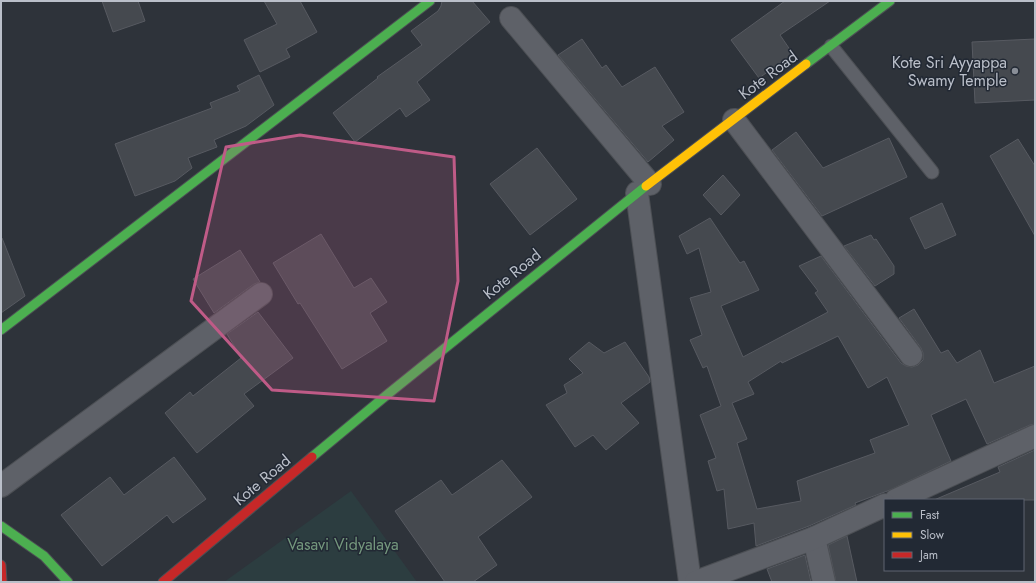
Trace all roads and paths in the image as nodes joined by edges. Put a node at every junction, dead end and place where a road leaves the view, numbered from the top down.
1 (430, 1) edge
2 (890, 1) edge
3 (511, 18) dead end
4 (831, 46) junction
5 (734, 120) junction
6 (932, 172) dead end
7 (644, 188) junction
8 (261, 294) dead end
9 (1, 330) edge
10 (911, 355) dead end
11 (1035, 436) edge
12 (1, 486) edge
13 (898, 499) edge
14 (884, 505) edge
15 (1, 526) edge
16 (814, 538) junction
17 (1, 565) edge
18 (2, 582) edge
19 (68, 582) edge
20 (162, 582) edge
21 (690, 582) edge
22 (696, 582) edge
23 (824, 582) edge

1 - 9 street
2 - 4 street, Kote Road
3 - 7 street
4 - 5 street, Kote Road
4 - 6 lane
5 - 7 street, Kote Road
5 - 10 street
7 - 20 street, Kote Road
7 - 21 street
8 - 12 street
11 - 13 street
14 - 16 street
15 - 19 street
16 - 22 street
16 - 23 street
17 - 18 street

